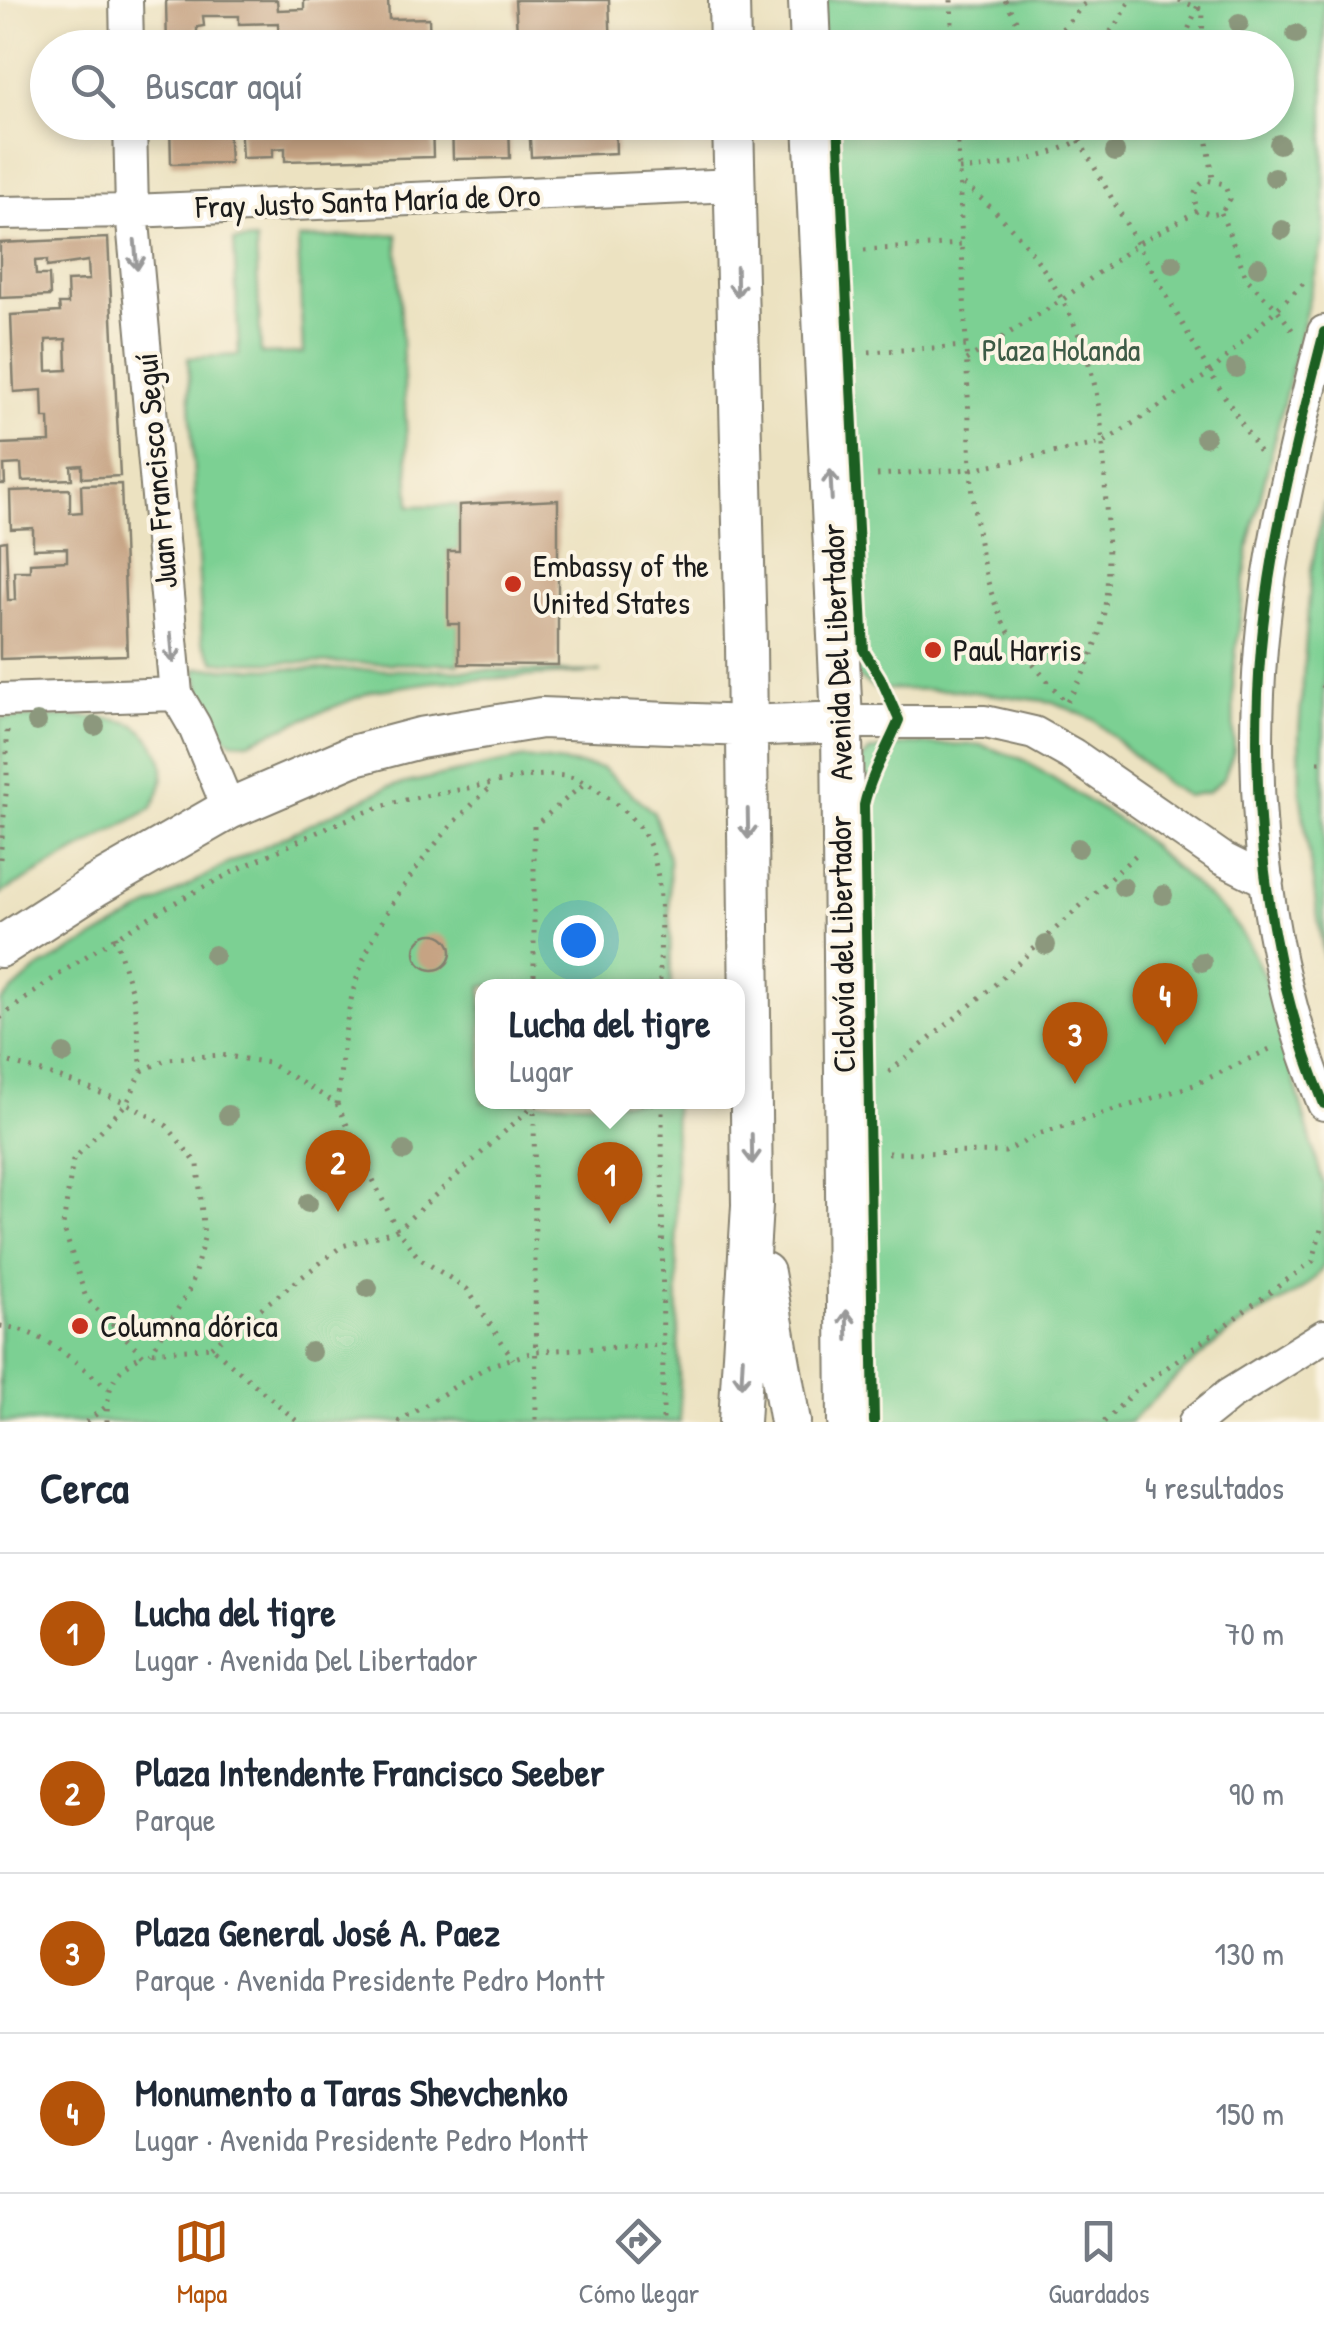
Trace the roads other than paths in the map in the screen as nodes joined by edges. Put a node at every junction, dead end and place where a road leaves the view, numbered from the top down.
1 (126, 0) edge
2 (729, 0) edge
3 (809, 0) edge
4 (127, 30) edge
5 (730, 30) edge
6 (810, 30) edge
7 (130, 140) edge
8 (734, 140) edge
9 (815, 140) edge
10 (735, 185) junction
11 (132, 211) junction
12 (0, 213) edge
13 (1309, 332) edge
14 (176, 694) junction
15 (4, 713) edge
16 (842, 722) junction
17 (747, 726) junction
18 (228, 809) junction
19 (1267, 881) junction
20 (0, 947) edge
21 (1324, 1104) edge
22 (752, 1205) junction
23 (1324, 1336) edge
24 (739, 1422) edge
25 (790, 1422) edge
26 (848, 1422) edge
27 (1195, 1422) edge

1 - 4 street
2 - 5 main road
3 - 6 main road
7 - 11 street, Juan Francisco Seguí
8 - 10 main road
16 -> 9 main road, Avenida Del Libertador
10 - 11 street, Fray Justo Santa María de Oro
10 -> 17 main road
11 - 12 street, Fray Justo Santa María de Oro
11 -> 14 street, Juan Francisco Seguí
13 - 19 street
14 - 15 street
14 - 18 street, Juan Francisco Seguí
16 - 17 main road
16 - 19 street
26 -> 16 main road, Avenida Del Libertador
17 - 18 main road
17 -> 22 main road
18 - 20 main road
19 - 21 street
22 -> 24 main road
22 - 25 main road
23 - 27 street

